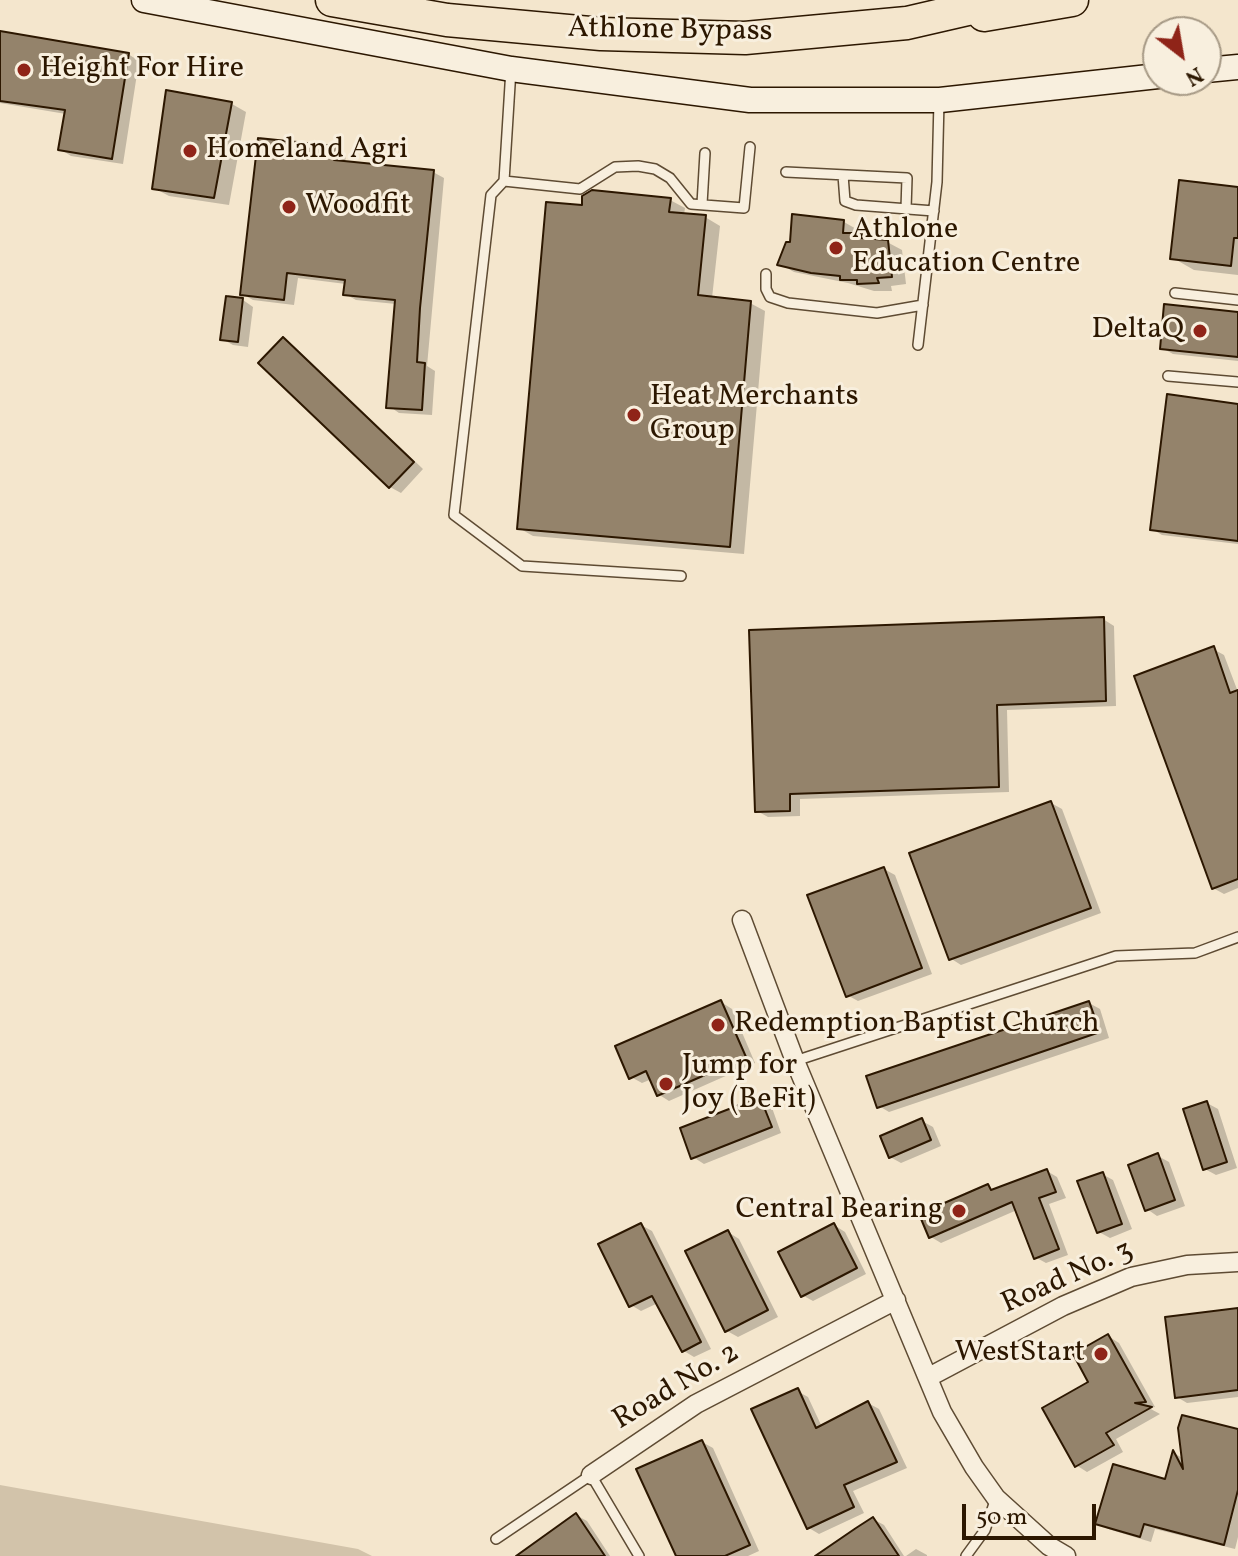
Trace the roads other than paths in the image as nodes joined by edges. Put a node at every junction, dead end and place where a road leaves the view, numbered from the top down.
1 (144, 0) edge
2 (332, 0) edge
3 (1007, 0) edge
4 (1072, 0) edge
5 (907, 23) junction
6 (511, 69) junction
7 (1142, 78) edge
8 (940, 100) junction
9 (750, 147) dead end
10 (705, 153) dead end
11 (786, 172) dead end
12 (843, 175) junction
13 (504, 181) junction
14 (702, 204) junction
15 (906, 209) junction
16 (934, 211) junction
17 (766, 274) dead end
18 (1175, 293) dead end
19 (1238, 300) edge
20 (923, 305) junction
21 (918, 345) dead end
22 (1168, 376) dead end
23 (1238, 382) edge
24 (681, 576) dead end
25 (742, 920) dead end
26 (1238, 937) edge
27 (795, 1061) junction
28 (1238, 1262) edge
29 (896, 1300) junction
30 (929, 1377) junction
31 (591, 1475) junction
32 (996, 1498) junction
33 (496, 1539) dead end
34 (639, 1556) edge
35 (966, 1556) edge
36 (1066, 1556) edge

1 - 6 street
2 - 5 highway, Athlone Bypass
3 - 5 highway, Athlone Bypass
4 - 5 highway
6 - 8 street
6 - 13 lane
7 - 8 street
8 - 16 lane
9 - 14 lane
10 - 14 lane
11 - 12 lane
12 - 15 lane
12 - 15 lane
13 - 14 lane
13 - 24 lane
15 - 16 lane
16 - 20 lane
17 - 20 lane
18 - 19 lane
20 - 21 lane
22 - 23 lane
25 - 27 street
26 - 27 lane
27 - 29 street
28 - 30 street, Road No. 3
29 - 30 street
29 - 31 street, Road No. 2
30 - 32 street
31 - 33 lane, Road No. 2
31 - 34 lane
32 - 35 lane
32 - 36 street

